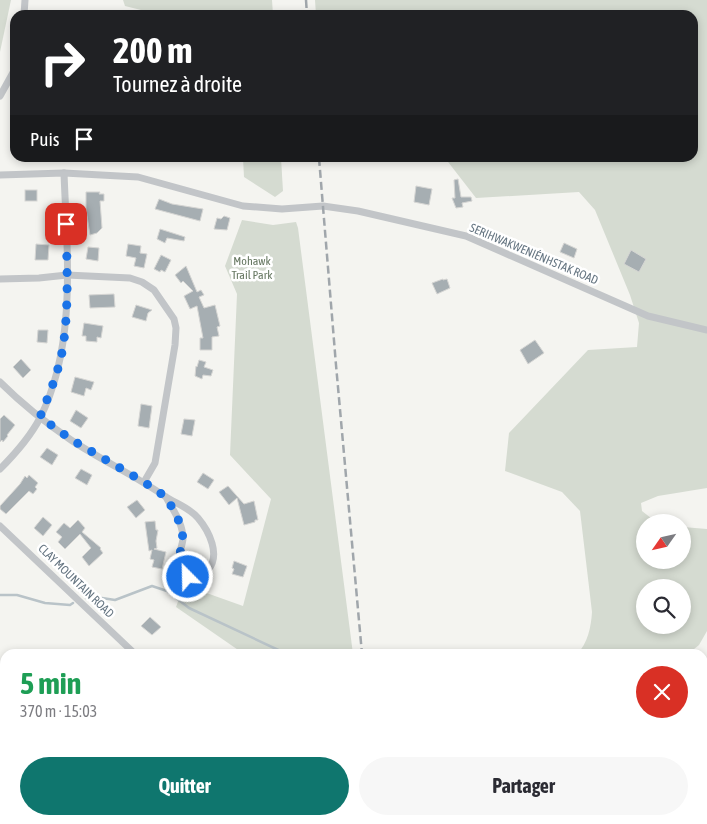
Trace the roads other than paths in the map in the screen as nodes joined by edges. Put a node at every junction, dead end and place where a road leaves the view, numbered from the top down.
1 (10, 79) edge
2 (0, 96) edge
3 (64, 174) junction
4 (0, 175) edge
5 (68, 275) junction
6 (0, 279) edge
7 (707, 330) edge
8 (0, 382) edge
9 (40, 417) junction
10 (0, 469) edge
11 (144, 482) junction
12 (166, 497) junction
13 (0, 526) edge
14 (130, 649) edge

1 - 2 street
3 - 4 street, SERIHWAKWENIÉNHSTAK ROAD
3 - 5 street
3 - 7 street, SERIHWAKWENIÉNHSTAK ROAD
5 - 6 street
5 - 9 street
5 - 11 street
8 - 9 street
9 - 10 street
9 - 11 street
11 - 12 street
12 - 12 street
13 - 14 street, CLAY MOUNTAIN ROAD

